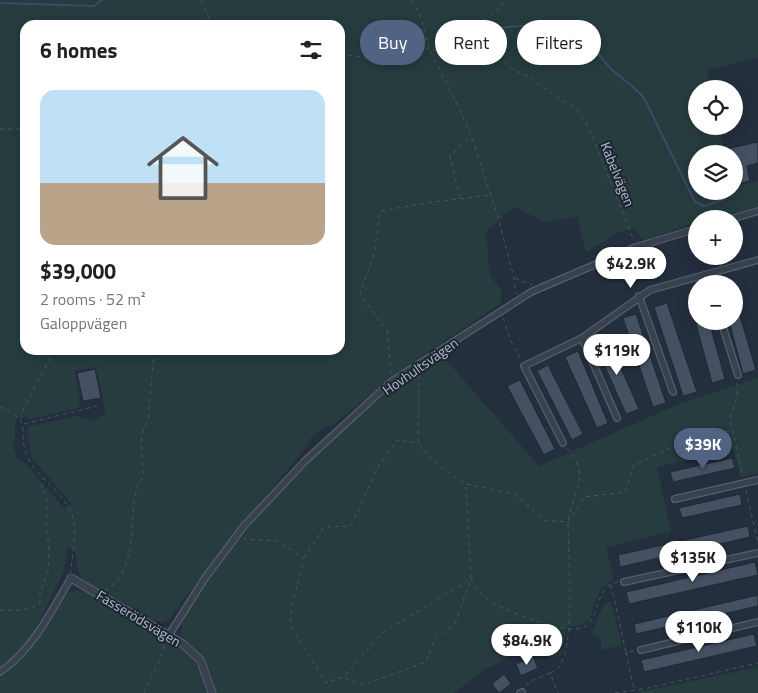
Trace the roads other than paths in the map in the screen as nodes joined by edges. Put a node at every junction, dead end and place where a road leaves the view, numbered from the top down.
1 (758, 211) edge
2 (743, 215) edge
3 (688, 231) edge
4 (758, 260) edge
5 (709, 275) edge
6 (688, 280) edge
7 (640, 296) junction
8 (724, 330) edge
9 (582, 338) junction
10 (738, 374) road end
11 (673, 392) dead end
12 (617, 418) dead end
13 (562, 443) road end
14 (758, 480) edge
15 (675, 499) dead end
16 (758, 552) edge
17 (71, 578) joint
18 (624, 582) road end
19 (758, 622) edge
20 (169, 635) junction
21 (641, 650) road end
22 (0, 672) edge
23 (212, 693) edge

1 - 2 street
3 - 20 street, Hovhultsvägen
4 - 5 street
6 - 7 street
7 - 9 street
7 - 11 street
8 - 10 street
9 - 12 street
9 - 13 street
14 - 15 street
16 - 18 street
17 - 20 street, Fasserödsvägen
17 - 22 street
19 - 21 street
20 - 23 street, Fasserödsvägen

